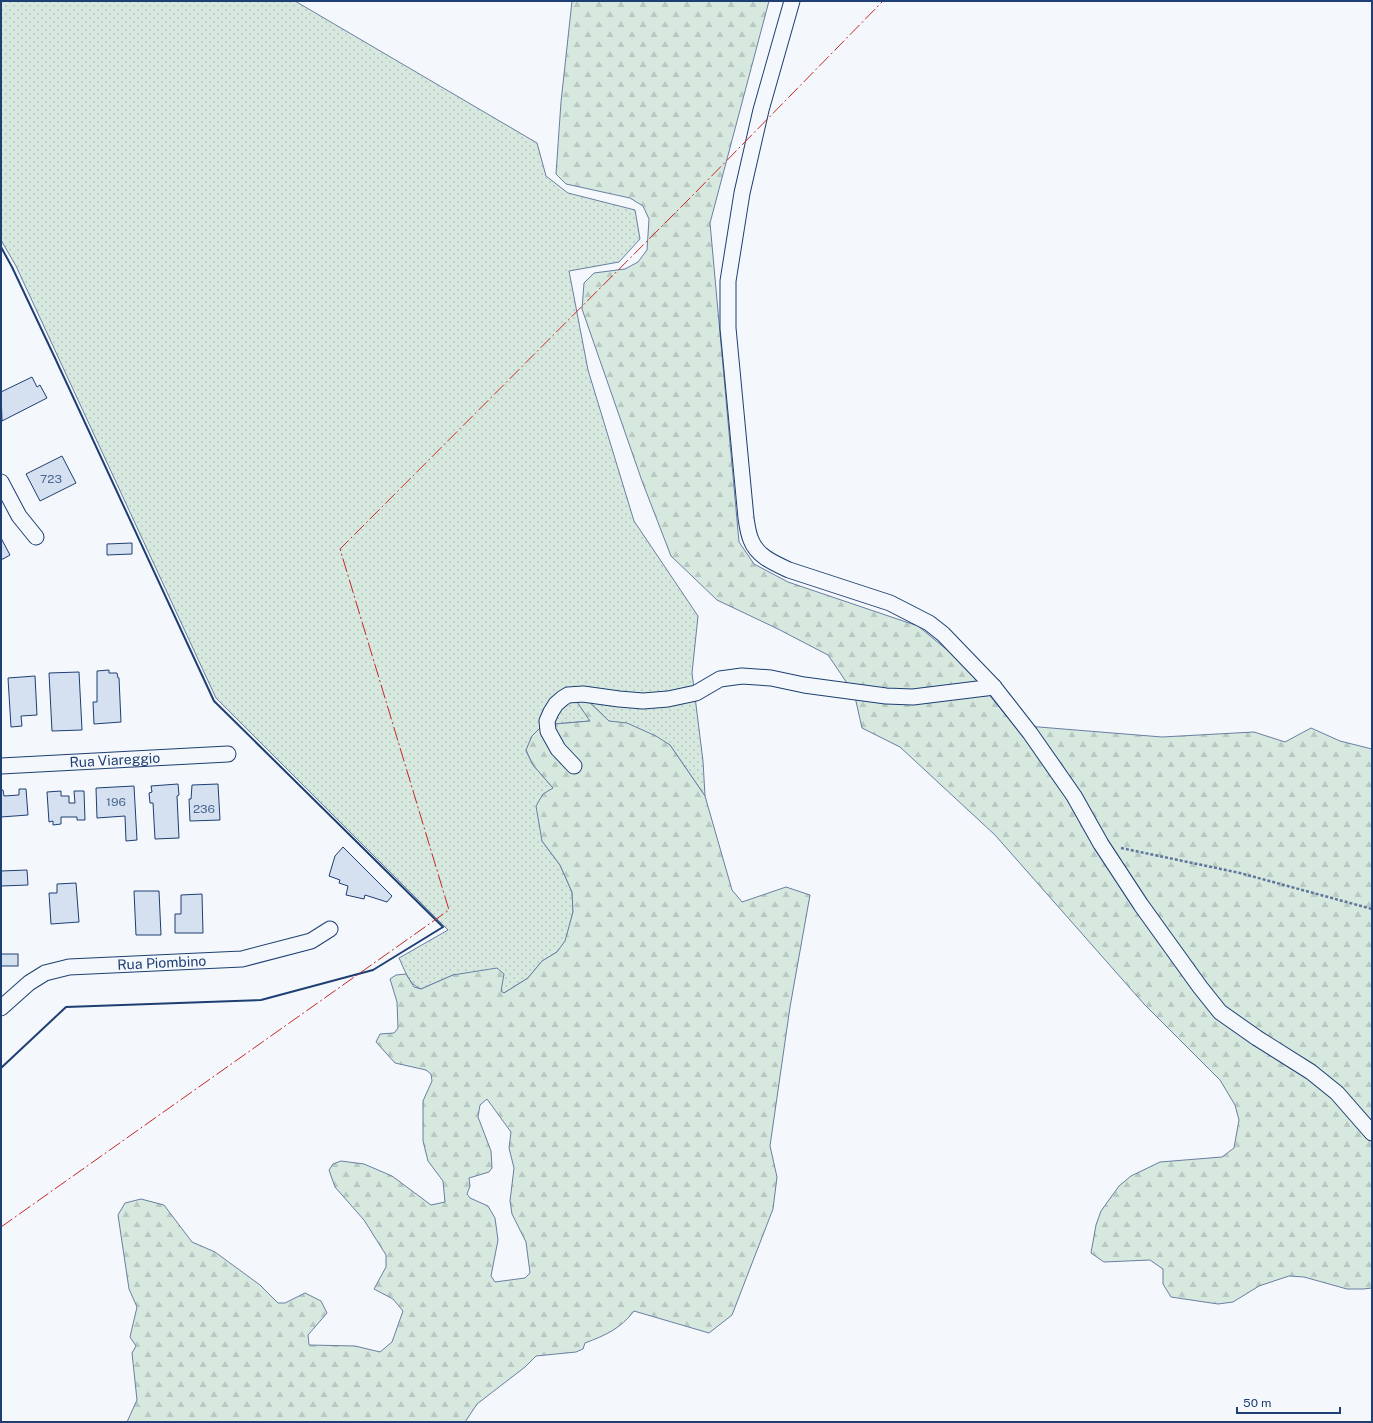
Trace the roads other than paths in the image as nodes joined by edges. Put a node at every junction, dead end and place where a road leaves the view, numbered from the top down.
1 (792, 1) edge
2 (1, 482) edge
3 (36, 537) dead end
4 (994, 687) junction
5 (228, 754) dead end
6 (1, 766) edge
7 (574, 766) dead end
8 (330, 929) dead end
9 (1, 1008) edge
10 (1372, 1133) edge

1 - 4 street
2 - 3 street
4 - 7 street
4 - 10 street
5 - 6 street, Rua Viareggio
8 - 9 street, Rua Piombino

